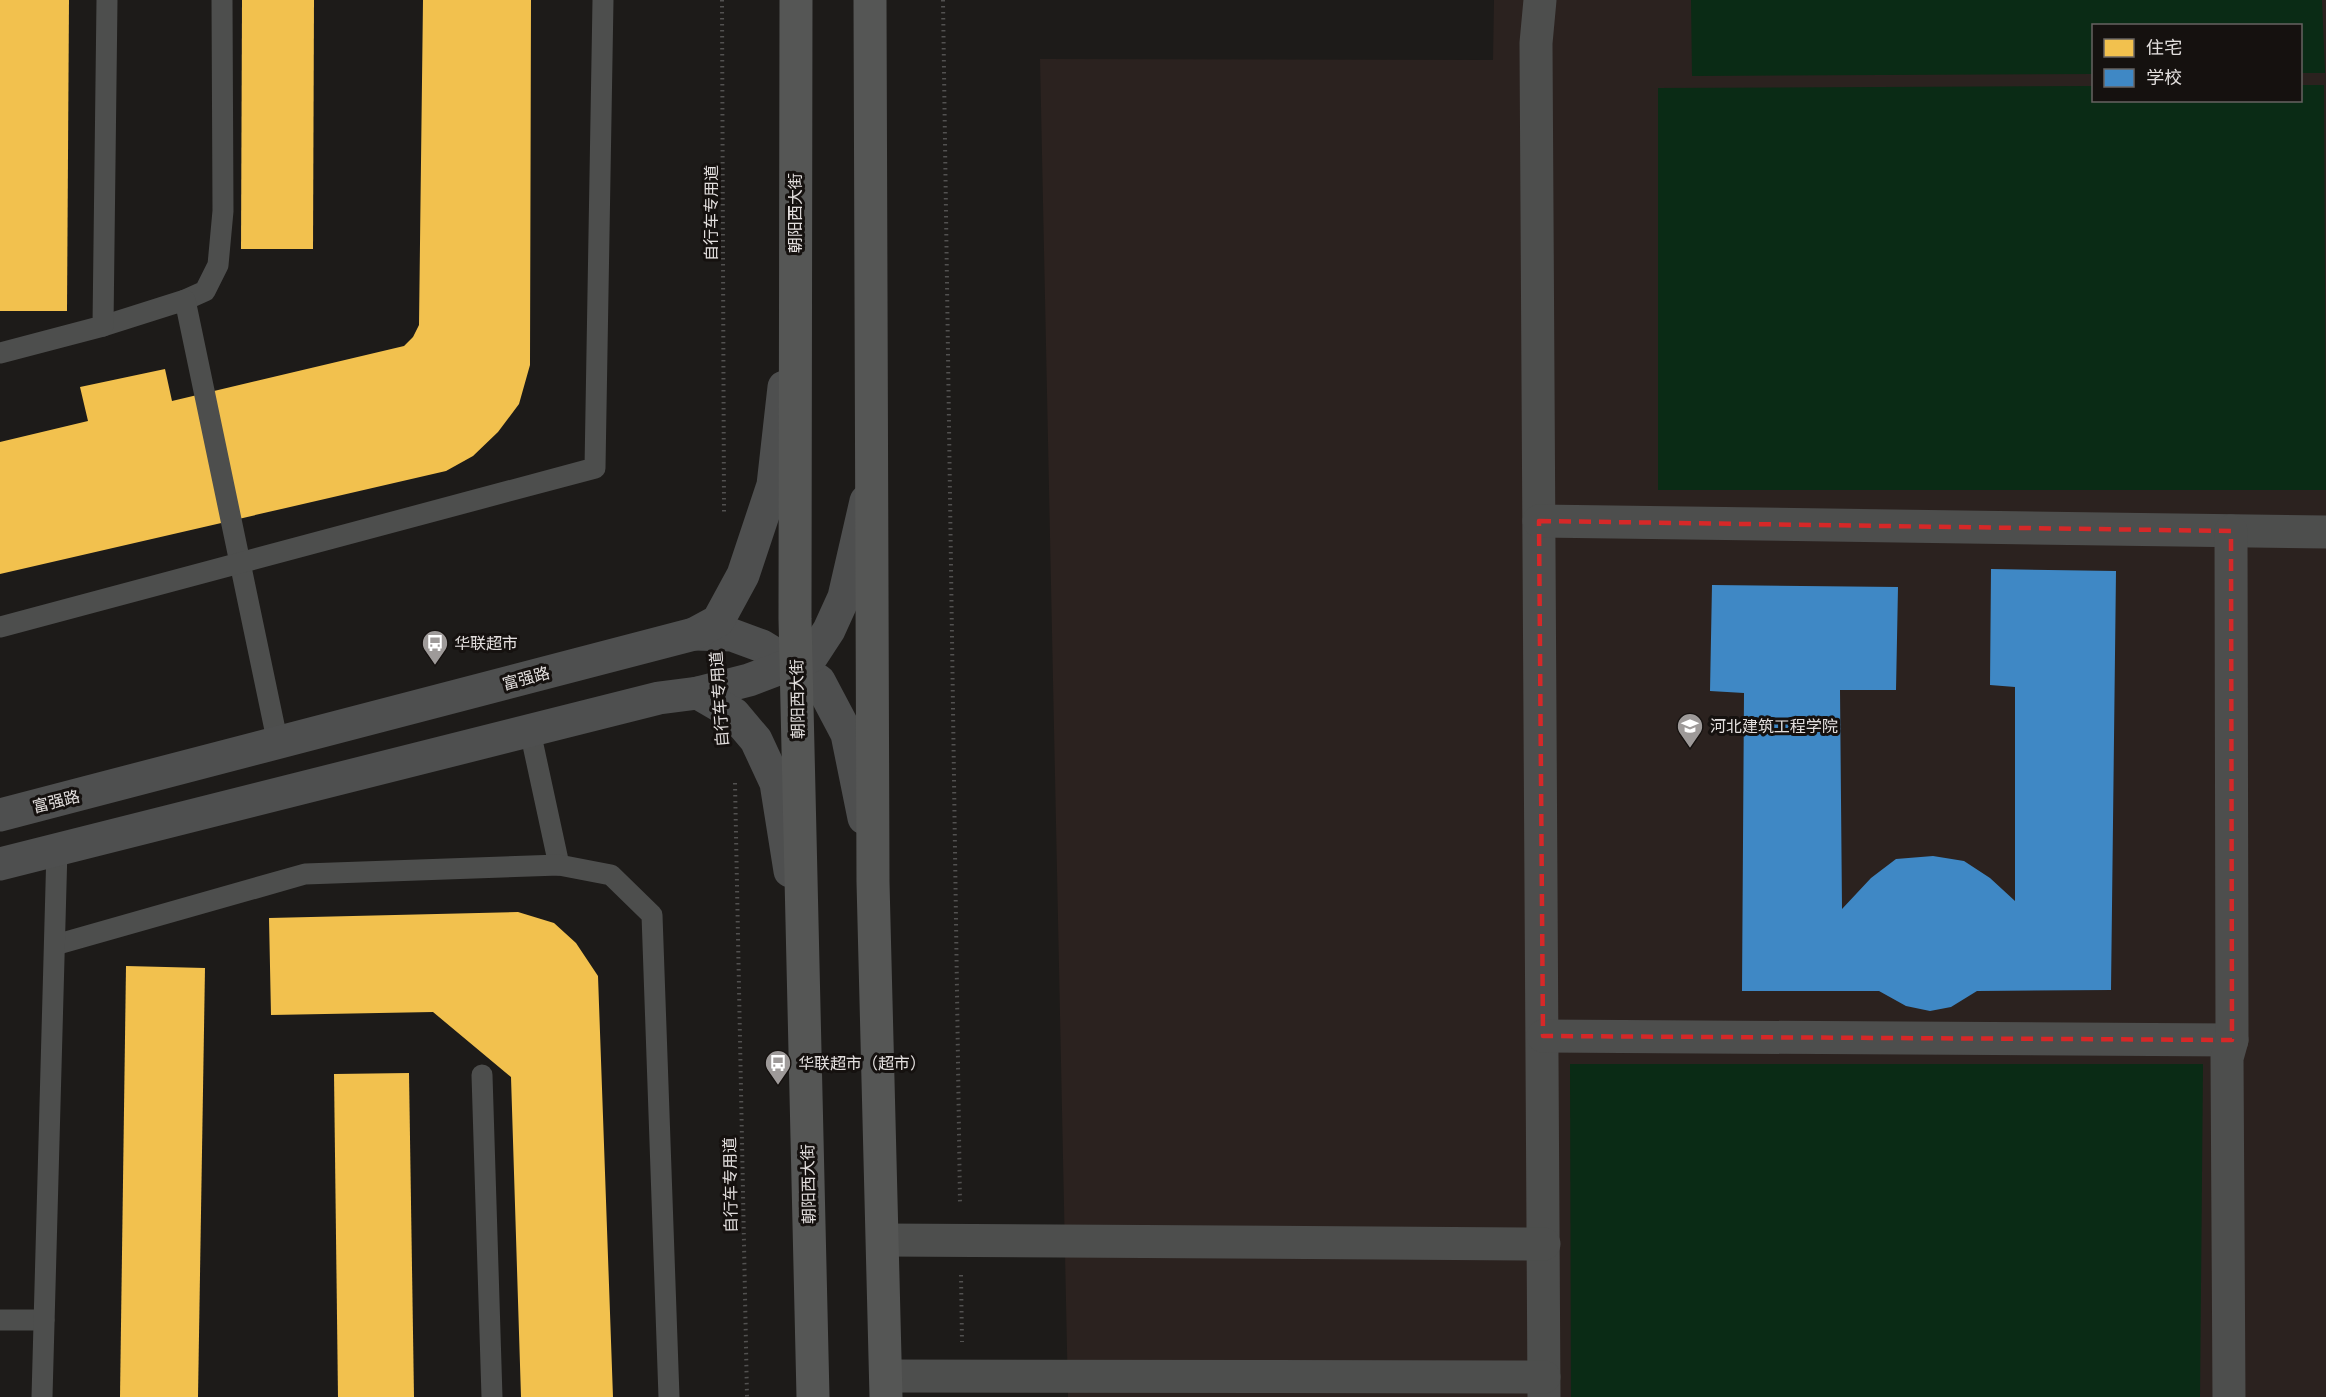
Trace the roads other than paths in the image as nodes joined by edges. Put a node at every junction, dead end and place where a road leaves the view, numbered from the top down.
1 (107, 0) edge
2 (222, 0) edge
3 (603, 0) edge
4 (796, 0) edge
5 (870, 0) edge
6 (1540, 0) edge
7 (794, 290) junction
8 (185, 300) junction
9 (103, 326) junction
10 (0, 352) edge
11 (872, 479) junction
12 (1539, 521) junction
13 (2231, 531) junction
14 (2326, 531) edge
15 (239, 563) junction
16 (0, 627) edge
17 (694, 634) junction
18 (794, 664) junction
19 (698, 693) junction
20 (530, 731) junction
21 (278, 744) junction
22 (0, 815) edge
23 (57, 849) junction
24 (0, 864) edge
25 (559, 865) junction
26 (873, 882) junction
27 (55, 945) junction
28 (804, 985) junction
29 (1542, 1036) junction
30 (2232, 1040) junction
31 (482, 1076) dead end
32 (883, 1240) junction
33 (1544, 1244) junction
34 (0, 1320) edge
35 (44, 1320) junction
36 (886, 1387) edge
37 (1544, 1387) edge
38 (42, 1397) edge
39 (492, 1397) edge
40 (669, 1397) edge
41 (813, 1397) edge
42 (2229, 1397) edge

1 - 9 lane
2 - 8 lane
3 - 15 lane
4 - 7 main road, 朝阳西大街
5 - 11 main road
6 - 12 street
7 - 17 main road, 富强路
7 - 18 main road, 朝阳西大街
8 - 9 lane
8 - 15 lane
9 - 10 lane
11 - 18 main road
11 - 26 main road
12 - 13 street
12 - 29 street
13 - 14 street
13 - 30 street
15 - 16 lane
15 - 21 lane
17 - 18 main road
17 - 21 main road, 富强路
18 - 19 main road
18 - 26 main road
18 - 28 main road, 朝阳西大街
19 - 20 main road
19 - 28 main road
20 - 23 main road
20 - 25 lane
21 - 22 main road, 富强路
23 - 24 main road
23 - 27 lane
25 - 27 lane
25 - 40 lane
26 - 32 main road
27 - 35 lane
28 - 41 main road, 朝阳西大街
29 - 30 street
29 - 33 street
30 - 42 street
31 - 39 lane
32 - 33 street
32 - 36 main road
33 - 37 street
34 - 35 lane
35 - 38 lane
36 - 37 street

